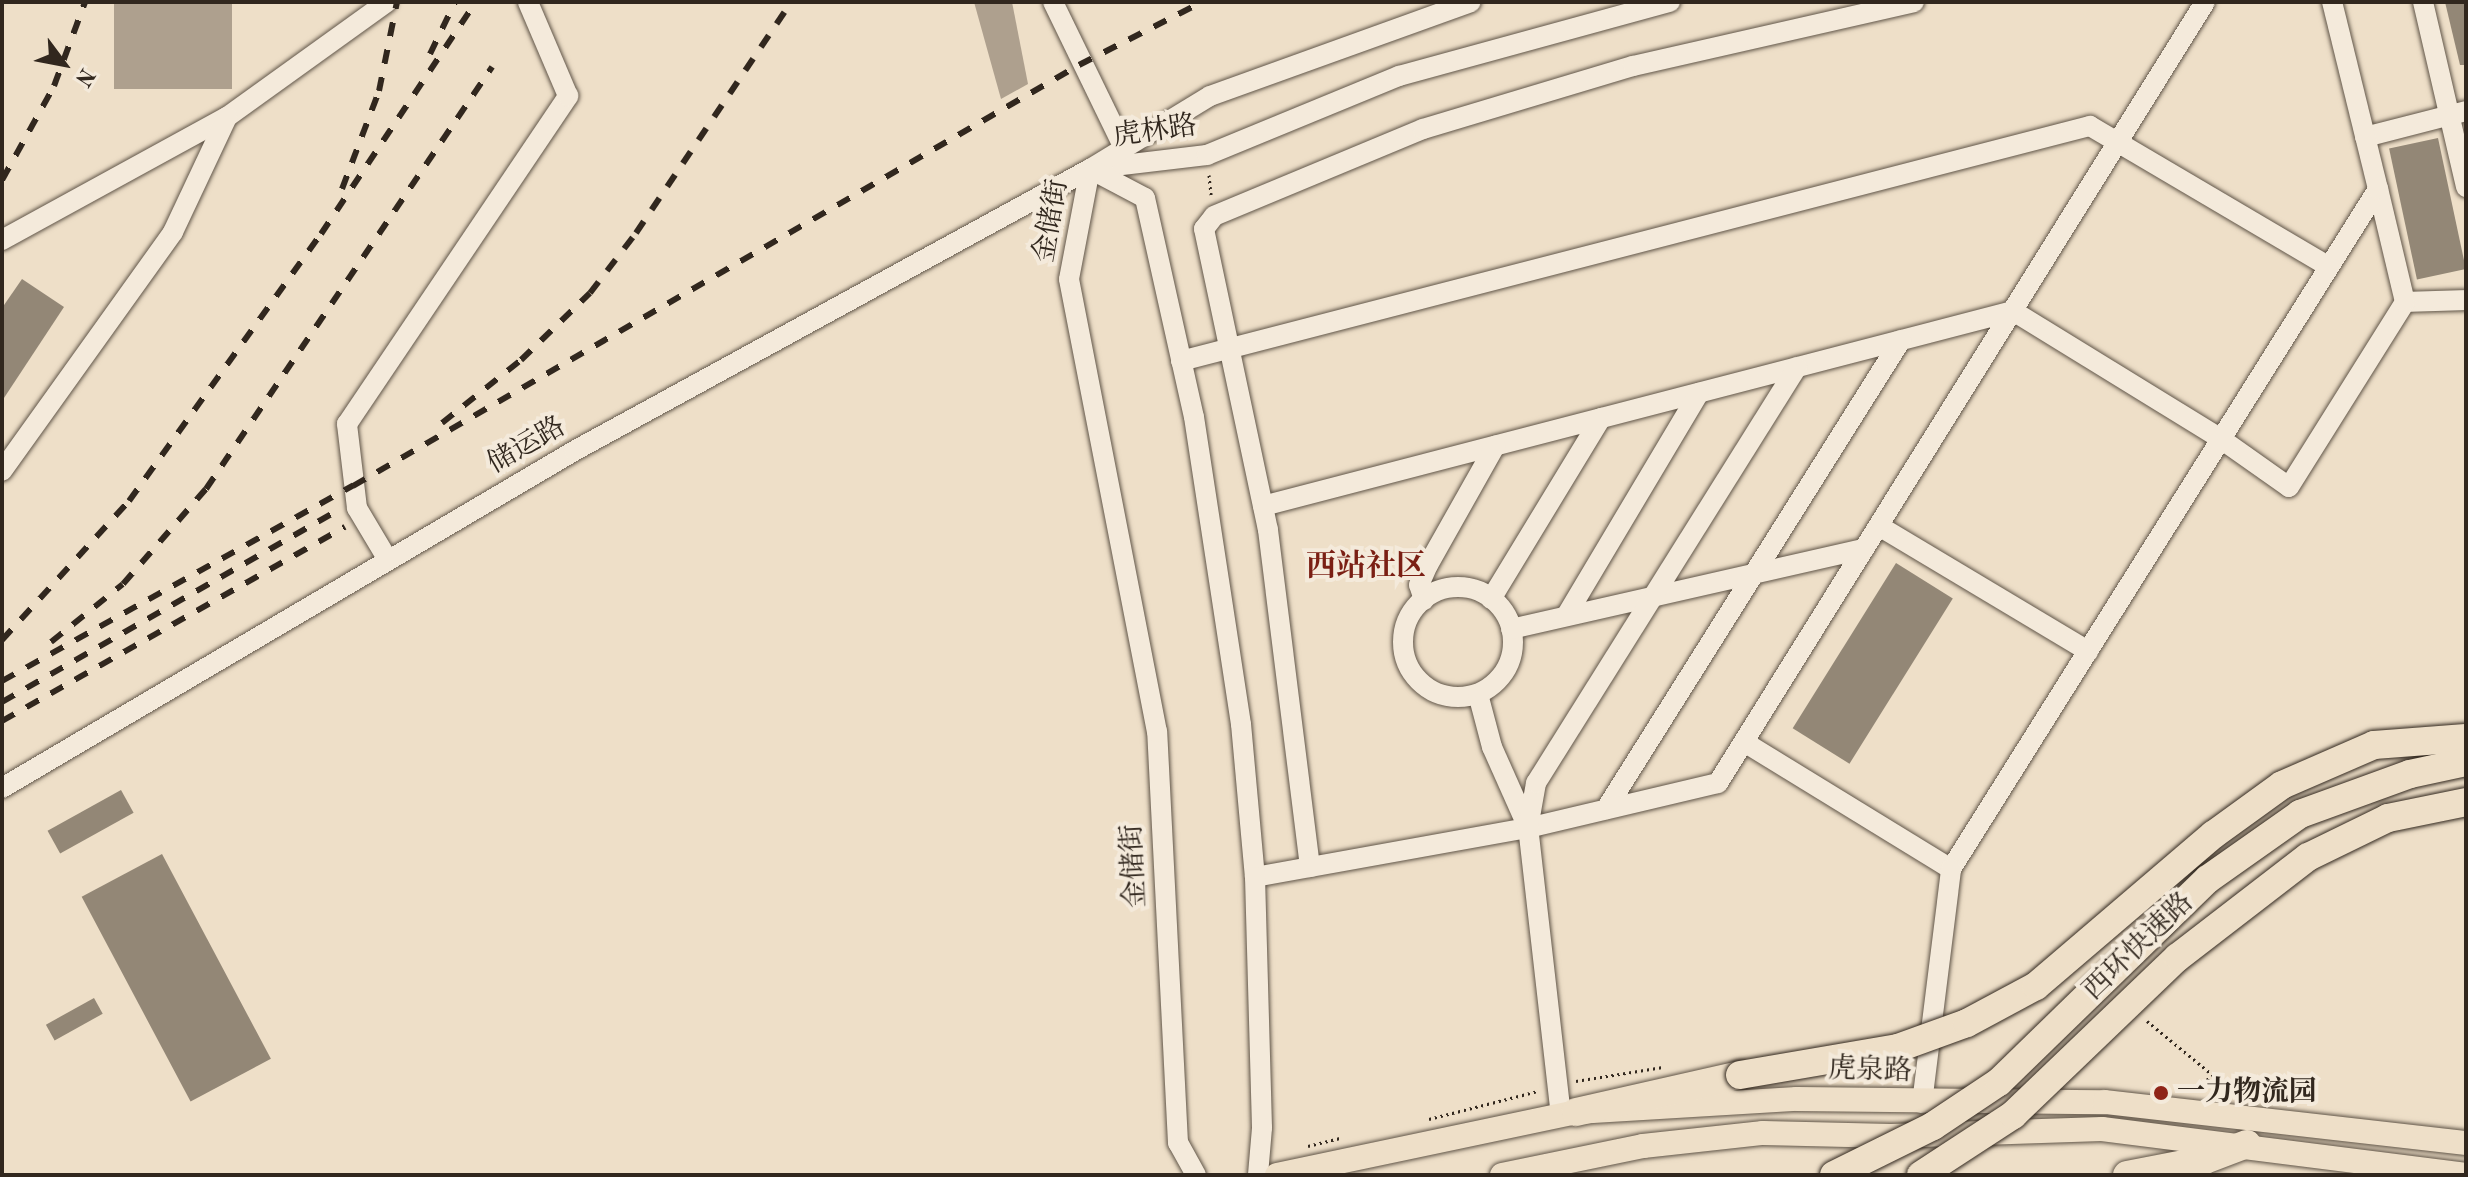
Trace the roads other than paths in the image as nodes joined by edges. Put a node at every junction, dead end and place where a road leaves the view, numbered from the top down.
1 (387, 2) edge
2 (528, 2) edge
3 (1053, 2) edge
4 (1471, 2) edge
5 (1670, 2) edge
6 (1914, 2) edge
7 (2205, 2) edge
8 (2332, 2) edge
9 (2423, 2) edge
10 (2458, 113) edge
11 (227, 117) junction
12 (2365, 137) junction
13 (2120, 140) junction
14 (1124, 148) junction
15 (1090, 169) junction
16 (2466, 187) edge
17 (2378, 189) junction
18 (2, 240) edge
19 (2329, 267) junction
20 (2466, 300) edge
21 (2405, 302) junction
22 (2013, 311) junction
23 (1901, 340) junction
24 (1228, 349) junction
25 (1181, 361) junction
26 (1797, 367) junction
27 (1699, 393) junction
28 (1601, 418) junction
29 (2221, 439) junction
30 (1495, 446) junction
31 (2, 471) edge
32 (1263, 506) junction
33 (1879, 526) junction
34 (1864, 549) junction
35 (388, 560) junction
36 (1754, 574) junction
37 (1653, 597) junction
38 (1491, 599) junction
39 (1424, 600) junction
40 (1566, 616) junction
41 (1511, 629) junction
42 (2088, 651) junction
43 (1478, 694) junction
44 (2466, 738) edge
45 (1744, 742) junction
46 (2466, 762) edge
47 (2, 788) edge
48 (2466, 802) edge
49 (1606, 809) junction
50 (1528, 828) junction
51 (1310, 867) junction
52 (1951, 869) junction
53 (1255, 877) junction
54 (1922, 1103) junction
55 (1569, 1114) junction
56 (2466, 1143) edge
57 (2247, 1144) junction
58 (1196, 1175) edge
59 (1258, 1175) edge
60 (1277, 1175) edge
61 (1502, 1175) edge
62 (1834, 1175) edge
63 (1921, 1175) edge
64 (2127, 1175) edge
65 (2466, 1175) edge

1 - 11 street
2 - 35 street
3 - 14 street
4 - 14 street, 虎林路
5 - 15 street, 虎林路
6 - 24 street
7 - 13 street
8 - 12 street
9 - 10 street
10 - 12 street
10 - 16 street
11 - 18 street
11 - 31 street
12 - 17 street
13 - 19 street
13 - 22 street
13 - 24 street
14 - 15 street, 虎林路
15 - 25 street, 金储街
15 - 35 street, 储运路
15 - 58 street, 金储街
17 - 19 street
17 - 21 street
19 - 29 street
20 - 21 street
21 - 29 street
22 - 23 street
22 - 29 street
22 - 33 street
23 - 26 street
23 - 36 street
24 - 25 street
24 - 32 street
25 - 53 street, 金储街
26 - 27 street
26 - 37 street
27 - 28 street
27 - 40 street
28 - 30 street
28 - 38 street
29 - 42 street
30 - 32 street
30 - 39 street
32 - 51 street
33 - 34 street
33 - 42 street
34 - 36 street
34 - 45 street
35 - 47 street, 储运路
36 - 37 street
36 - 49 street
37 - 40 street
37 - 50 street
38 - 39 street
38 - 41 street
39 - 43 street
40 - 41 street
41 - 43 street
42 - 52 street
43 - 50 street
44 - 55 highway, bridge
45 - 49 street
45 - 52 street
46 - 62 highway, 西环快速路, bridge
48 - 63 highway, 西环快速路, bridge
49 - 50 street
50 - 51 street
50 - 55 street
51 - 53 street
52 - 54 street
53 - 59 street, 金储街
54 - 55 main road, 虎泉路
54 - 56 main road, 虎泉路
55 - 60 main road, 虎泉路
57 - 61 main road
57 - 64 highway
57 - 65 main road

